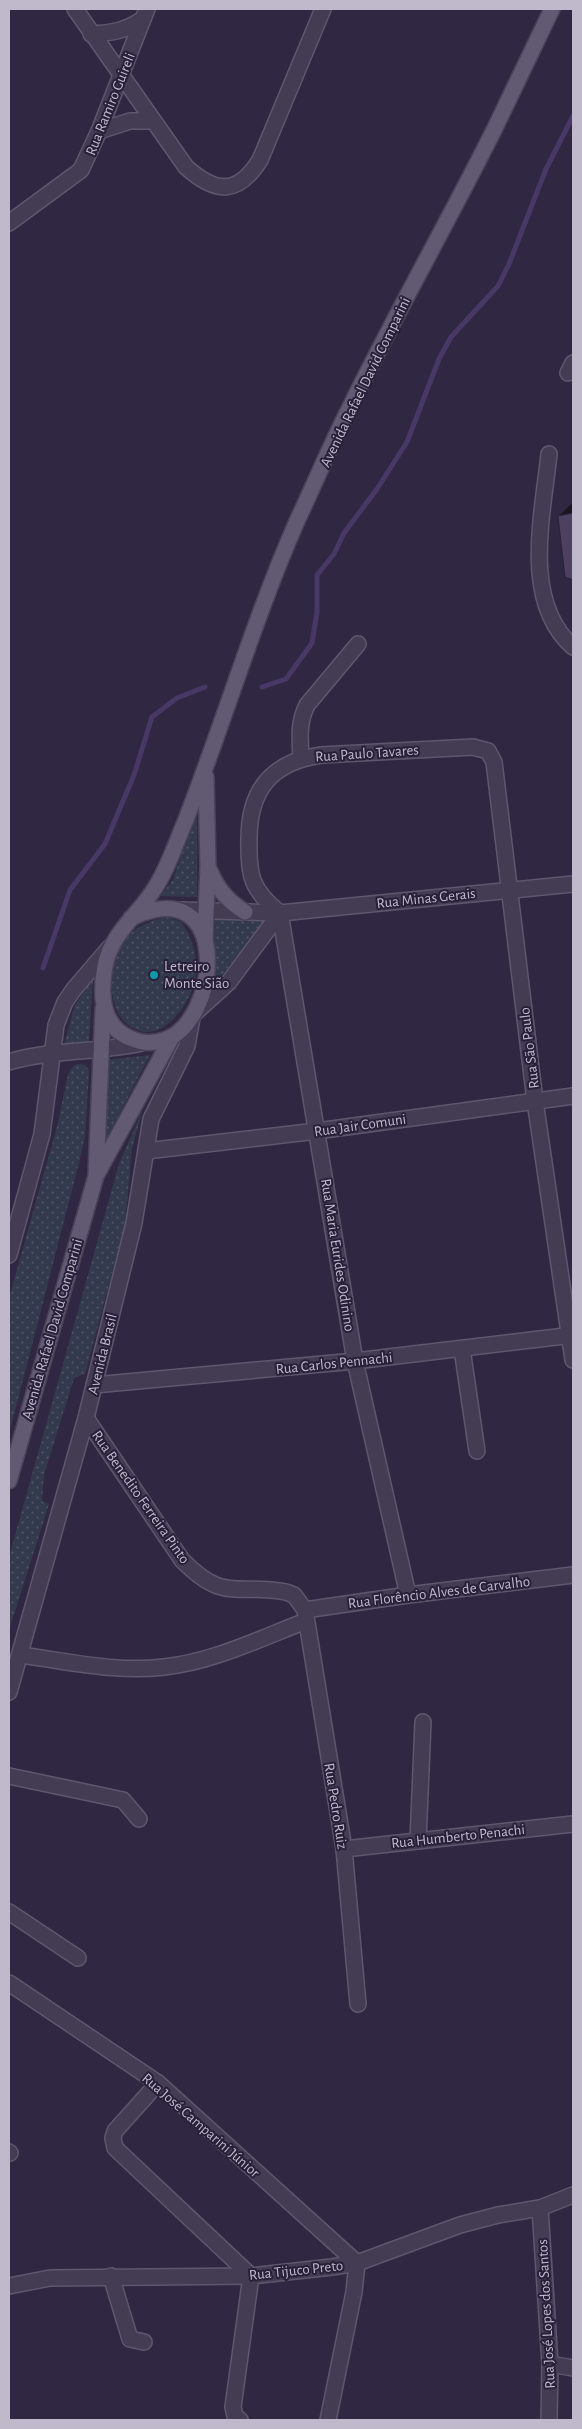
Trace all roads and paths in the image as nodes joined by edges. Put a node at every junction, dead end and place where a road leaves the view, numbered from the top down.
1 (74, 9) edge
2 (323, 9) edge
3 (552, 9) edge
4 (145, 14) edge
5 (91, 34) junction
6 (121, 76) junction
7 (153, 121) junction
8 (99, 131) junction
9 (11, 216) edge
10 (549, 454) dead end
11 (358, 644) dead end
12 (573, 647) edge
13 (474, 747) joint
14 (301, 758) junction
15 (206, 768) junction
16 (208, 866) junction
17 (573, 884) edge
18 (510, 890) junction
19 (180, 910) junction
20 (207, 910) junction
21 (246, 912) junction
22 (280, 913) junction
23 (130, 918) junction
24 (205, 938) junction
25 (110, 947) junction
26 (103, 1005) junction
27 (194, 1015) junction
28 (172, 1037) junction
29 (142, 1043) junction
30 (100, 1051) junction
31 (51, 1053) junction
32 (9, 1062) edge
33 (573, 1096) edge
34 (535, 1101) junction
35 (317, 1131) junction
36 (146, 1151) junction
37 (96, 1176) junction
38 (9, 1254) edge
39 (572, 1336) edge
40 (462, 1349) junction
41 (573, 1360) edge
42 (355, 1361) junction
43 (94, 1384) junction
44 (86, 1418) junction
45 (477, 1451) dead end
46 (9, 1481) edge
47 (573, 1576) edge
48 (408, 1594) junction
49 (305, 1615) junction
50 (20, 1655) junction
51 (9, 1692) edge
52 (423, 1722) dead end
53 (9, 1776) edge
54 (139, 1819) dead end
55 (573, 1824) edge
56 (418, 1841) junction
57 (344, 1848) junction
58 (9, 1912) edge
59 (78, 1958) dead end
60 (9, 1984) edge
61 (358, 2004) dead end
62 (158, 2083) junction
63 (573, 2195) edge
64 (540, 2208) junction
65 (357, 2263) junction
66 (111, 2276) junction
67 (251, 2276) junction
68 (9, 2286) edge
69 (144, 2342) dead end
70 (550, 2364) junction
71 (573, 2368) edge
72 (240, 2420) edge
73 (328, 2420) edge
74 (549, 2420) edge

1 - 5 street
2 - 7 street
3 - 15 main road, Avenida Rafael David Comparini
4 - 5 street
4 - 6 street, Rua Ramiro Guireli
5 - 6 street
6 - 7 street
6 - 8 street, Rua Ramiro Guireli
7 - 8 street
8 - 9 street, Rua Ramiro Guireli
10 - 12 street
11 - 14 street
13 - 14 street, Rua Paulo Tavares
13 - 18 street, Rua São Paulo
14 - 22 street, Rua Paulo Tavares
15 - 16 main road, Avenida Rafael David Comparini
15 - 23 main road, Avenida Rafael David Comparini
16 - 20 main road, Avenida Rafael David Comparini
16 - 21 main road
17 - 18 street, Rua Minas Gerais
18 - 22 street, Rua Minas Gerais
18 - 34 street, Rua São Paulo
19 - 20 street, Rua Minas Gerais
19 - 23 main road
19 - 24 main road, Avenida Rafael David Comparini
20 - 21 street, Rua Minas Gerais
20 - 24 main road, Avenida Rafael David Comparini
21 - 22 street, Rua Minas Gerais
22 - 27 street
22 - 35 street, Rua Maria Eurides Odinino
23 - 25 main road, Avenida Rafael David Comparini
24 - 27 main road, Avenida Rafael David Comparini
25 - 26 main road, Avenida Rafael David Comparini
25 - 31 street
26 - 29 main road, Avenida Rafael David Comparini
26 - 30 main road, Avenida Rafael David Comparini
27 - 28 main road, Avenida Rafael David Comparini
27 - 36 street, Avenida Brasil
28 - 29 main road
28 - 37 main road, Avenida Rafael David Comparini
29 - 30 street
30 - 31 street
30 - 37 main road, Avenida Rafael David Comparini
31 - 32 street
31 - 38 street
33 - 34 street, Rua Jair Comuni
34 - 35 street, Rua Jair Comuni
34 - 39 street, Rua São Paulo
35 - 36 street, Rua Jair Comuni
35 - 42 street, Rua Maria Eurides Odinino
36 - 43 street, Avenida Brasil
37 - 46 main road, Avenida Rafael David Comparini
39 - 40 street, Rua Carlos Pennachi
39 - 41 street, Rua São Paulo
40 - 42 street, Rua Carlos Pennachi
40 - 45 street
42 - 43 street, Rua Carlos Pennachi
42 - 48 street, Rua Maria Eurides Odinino
43 - 44 street, Avenida Brasil
44 - 49 street, Rua Benedito Ferreira Pinto
44 - 50 street, Avenida Brasil
47 - 48 street, Rua Florêncio Alves de Carvalho
48 - 49 street, Rua Florêncio Alves de Carvalho
49 - 50 street, Rua Florêncio Alves de Carvalho
49 - 57 street, Rua Pedro Ruiz
50 - 51 street, Avenida Brasil
52 - 56 street
53 - 54 street
55 - 56 street, Rua Humberto Penachi
56 - 57 street, Rua Humberto Penachi
57 - 61 street, Rua Pedro Ruiz
58 - 59 street
60 - 62 street, Rua José Camparini Júnior
62 - 65 street, Rua José Camparini Júnior
62 - 67 street
63 - 64 street, Rua Tijuco Preto
64 - 65 street, Rua Tijuco Preto
64 - 70 street, Rua José Lopes dos Santos
65 - 67 street, Rua Tijuco Preto
65 - 73 street
66 - 67 street, Rua Tijuco Preto
66 - 68 street, Rua Tijuco Preto
66 - 69 street
67 - 72 street
70 - 71 street
70 - 74 street, Rua José Lopes dos Santos

